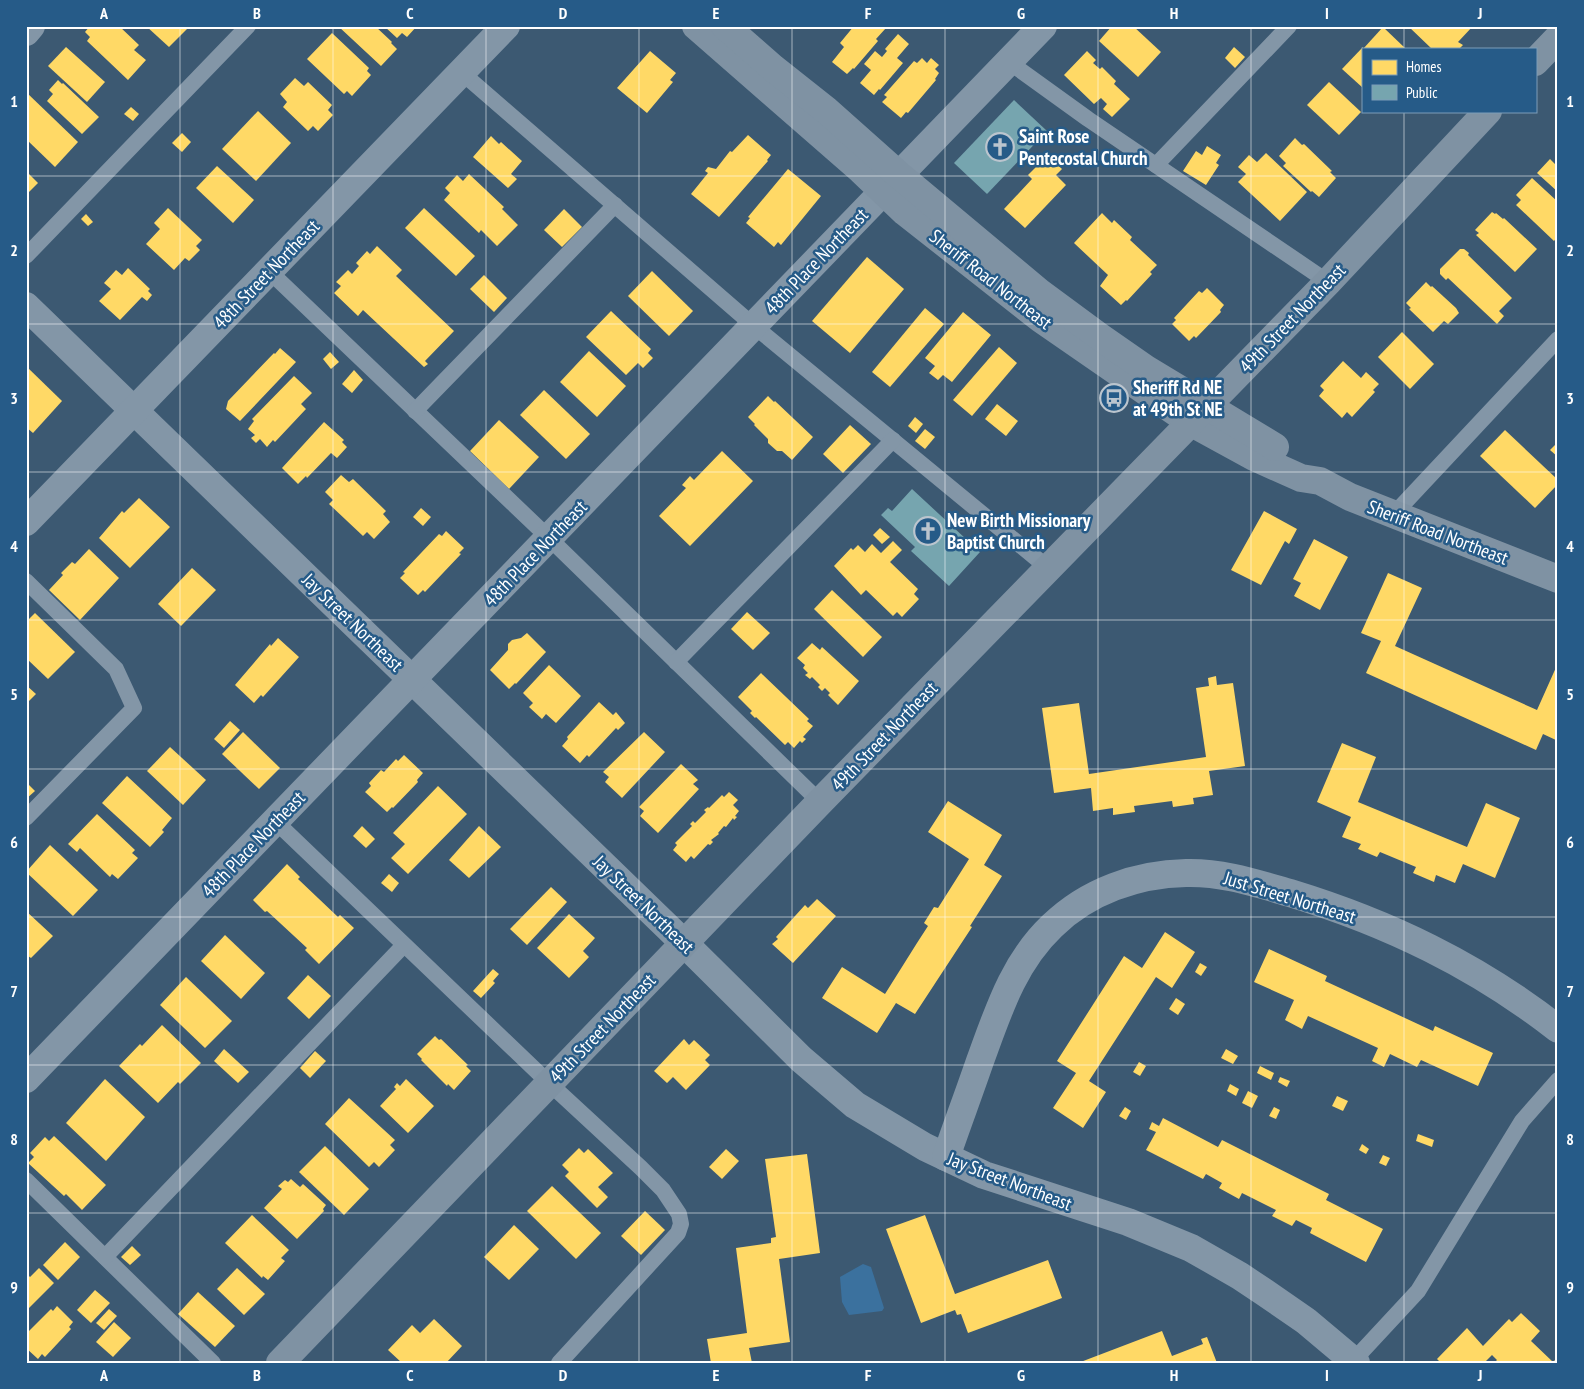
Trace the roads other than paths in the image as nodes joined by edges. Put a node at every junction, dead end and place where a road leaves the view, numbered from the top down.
1 (31, 26) edge
2 (248, 26) edge
3 (506, 26) edge
4 (696, 26) edge
5 (724, 26) edge
6 (1043, 26) edge
7 (1289, 26) edge
8 (26, 32) edge
9 (1558, 38) edge
10 (1536, 61) edge
11 (1008, 62) junction
12 (461, 72) junction
13 (1487, 112) edge
14 (1156, 165) junction
15 (892, 184) junction
16 (615, 205) junction
17 (26, 256) edge
18 (269, 271) junction
19 (1328, 282) junction
20 (26, 306) edge
21 (754, 326) junction
22 (1558, 339) edge
23 (134, 410) junction
24 (415, 411) junction
25 (1198, 414) junction
26 (893, 440) junction
27 (1394, 514) junction
28 (26, 522) edge
29 (549, 538) junction
30 (1048, 568) junction
31 (1556, 575) edge
32 (26, 581) edge
33 (676, 662) junction
34 (412, 680) junction
35 (820, 802) junction
36 (26, 818) edge
37 (275, 822) junction
38 (684, 942) junction
39 (404, 945) junction
40 (1558, 1029) edge
41 (26, 1079) edge
42 (1558, 1080) edge
43 (549, 1083) junction
44 (946, 1157) junction
45 (26, 1180) edge
46 (105, 1257) junction
47 (1355, 1362) edge
48 (213, 1363) edge
49 (280, 1363) edge
50 (559, 1363) edge

1 - 8 street
2 - 17 lane
3 - 12 street, 48th Street Northeast
4 - 15 street, Sheriff Road Northeast
5 - 15 street, Sheriff Road Northeast
6 - 11 street, 48th Place Northeast
7 - 14 lane
9 - 10 street
11 - 14 lane
11 - 15 street, 48th Place Northeast
12 - 16 lane
12 - 18 street, 48th Street Northeast
13 - 19 street, 49th Street Northeast
14 - 19 lane
15 - 21 street, 48th Place Northeast
15 - 25 street, Sheriff Road Northeast
16 - 21 lane
16 - 24 lane
18 - 23 street, 48th Street Northeast
18 - 24 lane
19 - 25 street, 49th Street Northeast
20 - 23 street, Jay Street Northeast
21 - 26 lane
21 - 29 street, 48th Place Northeast
22 - 27 lane
23 - 28 street, 48th Street Northeast
23 - 34 street, Jay Street Northeast
24 - 29 lane
25 - 27 street, Sheriff Road Northeast
25 - 30 street, 49th Street Northeast
26 - 30 lane
26 - 33 lane
27 - 31 street, Sheriff Road Northeast
29 - 33 lane
29 - 34 street, 48th Place Northeast
30 - 35 street, 49th Street Northeast
32 - 36 lane
33 - 35 lane
34 - 37 street, 48th Place Northeast
34 - 38 street, Jay Street Northeast
35 - 38 street, 49th Street Northeast
37 - 39 lane
37 - 41 street, 48th Place Northeast
38 - 43 street, 49th Street Northeast
38 - 44 street, Jay Street Northeast
39 - 43 lane
39 - 46 lane
40 - 44 street, Just Street Northeast
42 - 47 lane
43 - 49 street, 49th Street Northeast
43 - 50 lane
44 - 47 street, Jay Street Northeast
45 - 46 lane
46 - 48 lane

